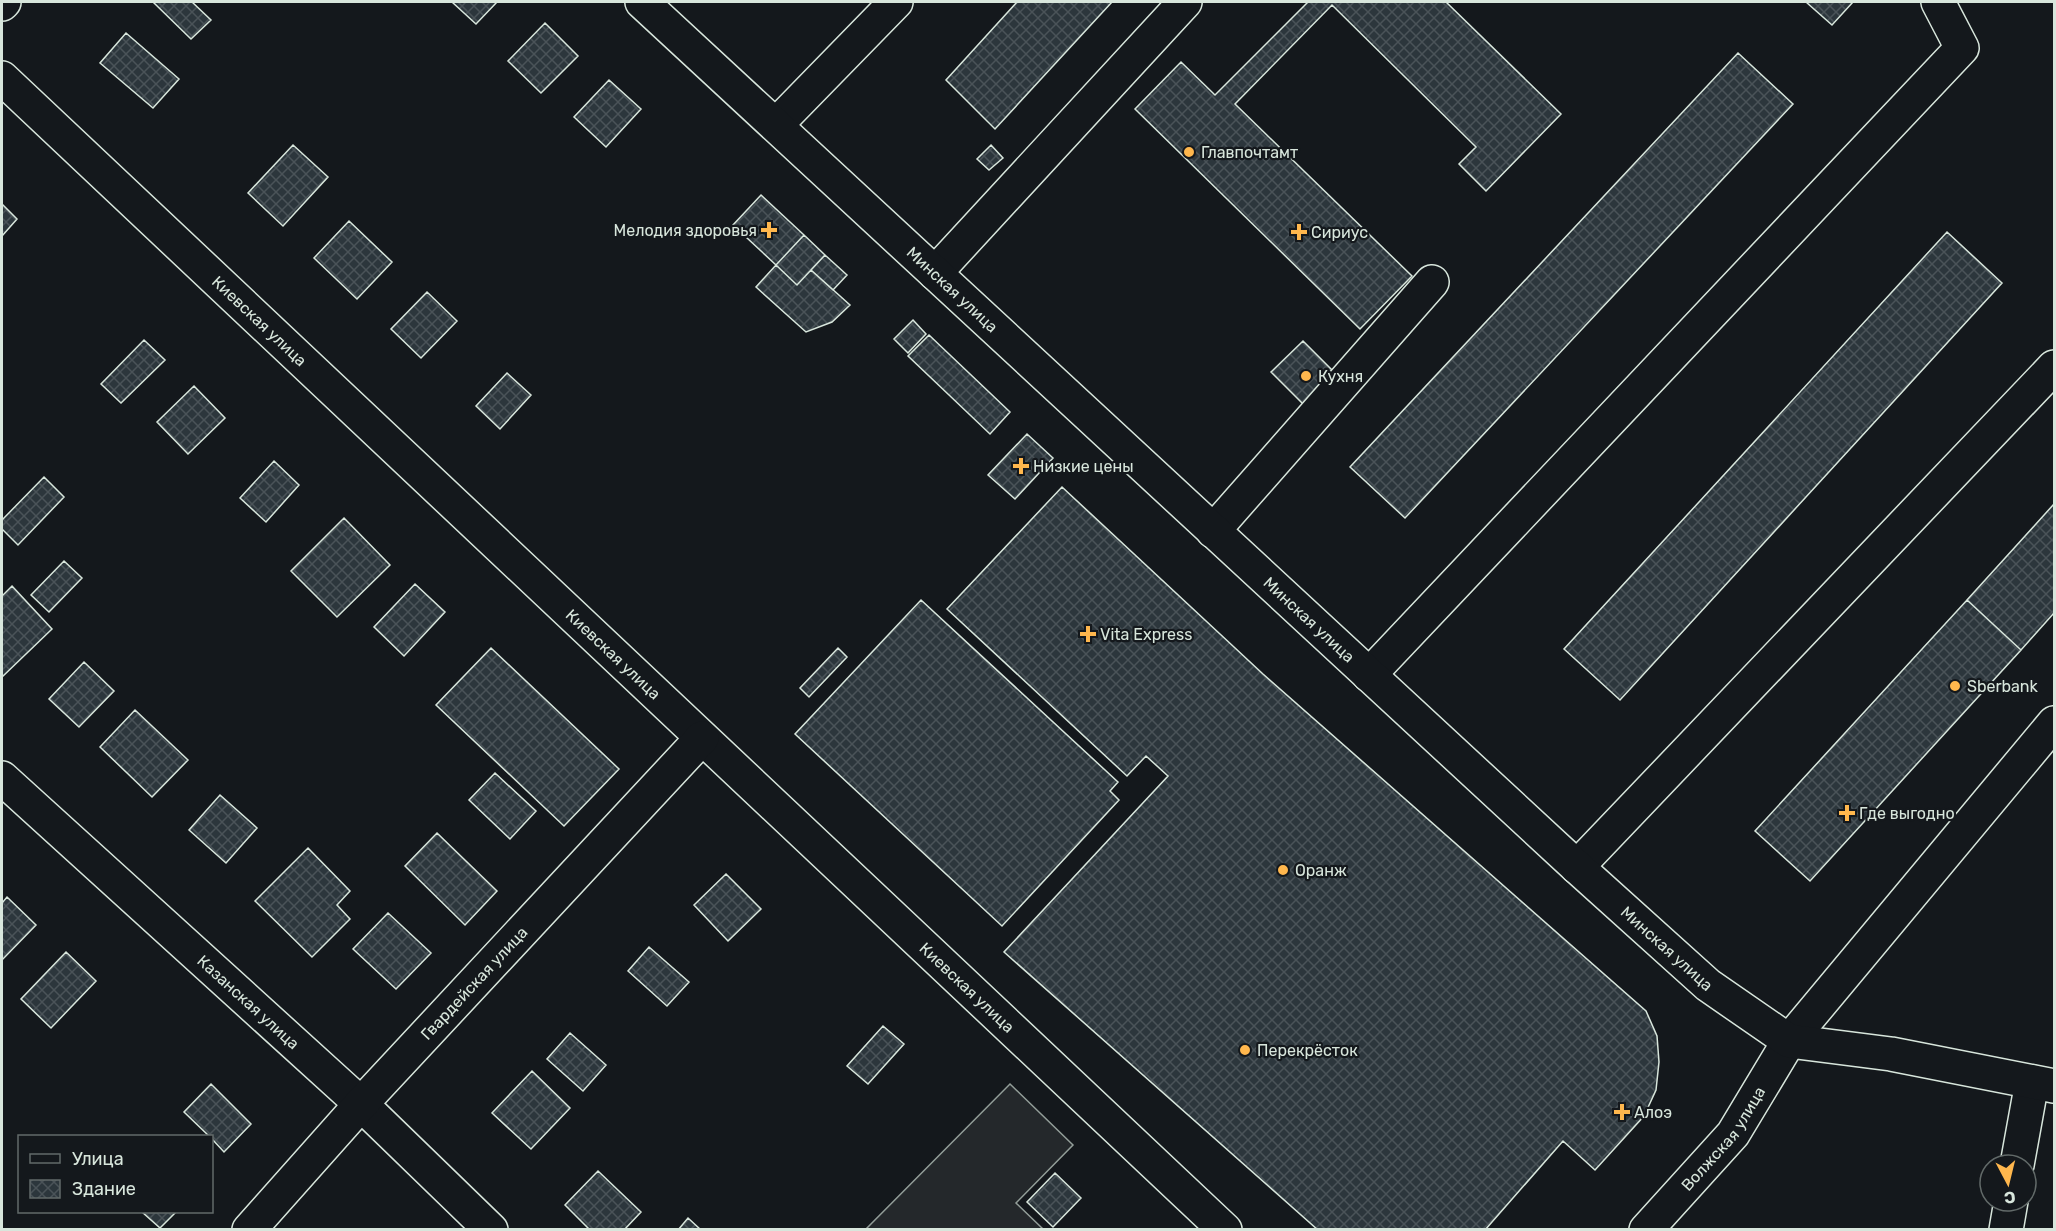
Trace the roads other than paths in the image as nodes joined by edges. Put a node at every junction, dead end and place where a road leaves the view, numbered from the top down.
1 (642, 2) edge
2 (896, 2) edge
3 (1185, 2) edge
4 (1938, 2) edge
5 (2, 78) edge
6 (776, 125) junction
7 (935, 273) junction
8 (1431, 282) dead end
9 (2055, 367) edge
10 (1213, 531) junction
11 (1369, 675) junction
12 (2055, 723) edge
13 (702, 738) junction
14 (2, 778) edge
15 (1577, 867) junction
16 (1789, 1041) junction
17 (2043, 1084) edge
18 (361, 1104) junction
19 (2021, 1153) edge
20 (2009, 1213) edge
21 (249, 1230) edge
22 (491, 1230) edge
23 (1225, 1230) edge
24 (1646, 1230) edge
25 (2006, 1230) edge

1 - 6 street, Минская улица
2 - 6 street
3 - 7 street
4 - 11 street
5 - 13 street, Киевская улица
6 - 7 street, Минская улица
7 - 10 street, Минская улица
8 - 10 street
9 - 15 street
10 - 11 street, Минская улица
11 - 15 street, Минская улица
12 - 16 street, Волжская улица
13 - 18 street, Гвардейская улица
13 - 23 street, Киевская улица
14 - 18 street, Казанская улица
15 - 16 street, Минская улица
16 - 17 street, Минская улица
16 - 24 street, Волжская улица
17 - 19 street
18 - 21 street, Гвардейская улица
18 - 22 street, Казанская улица
20 - 25 street

